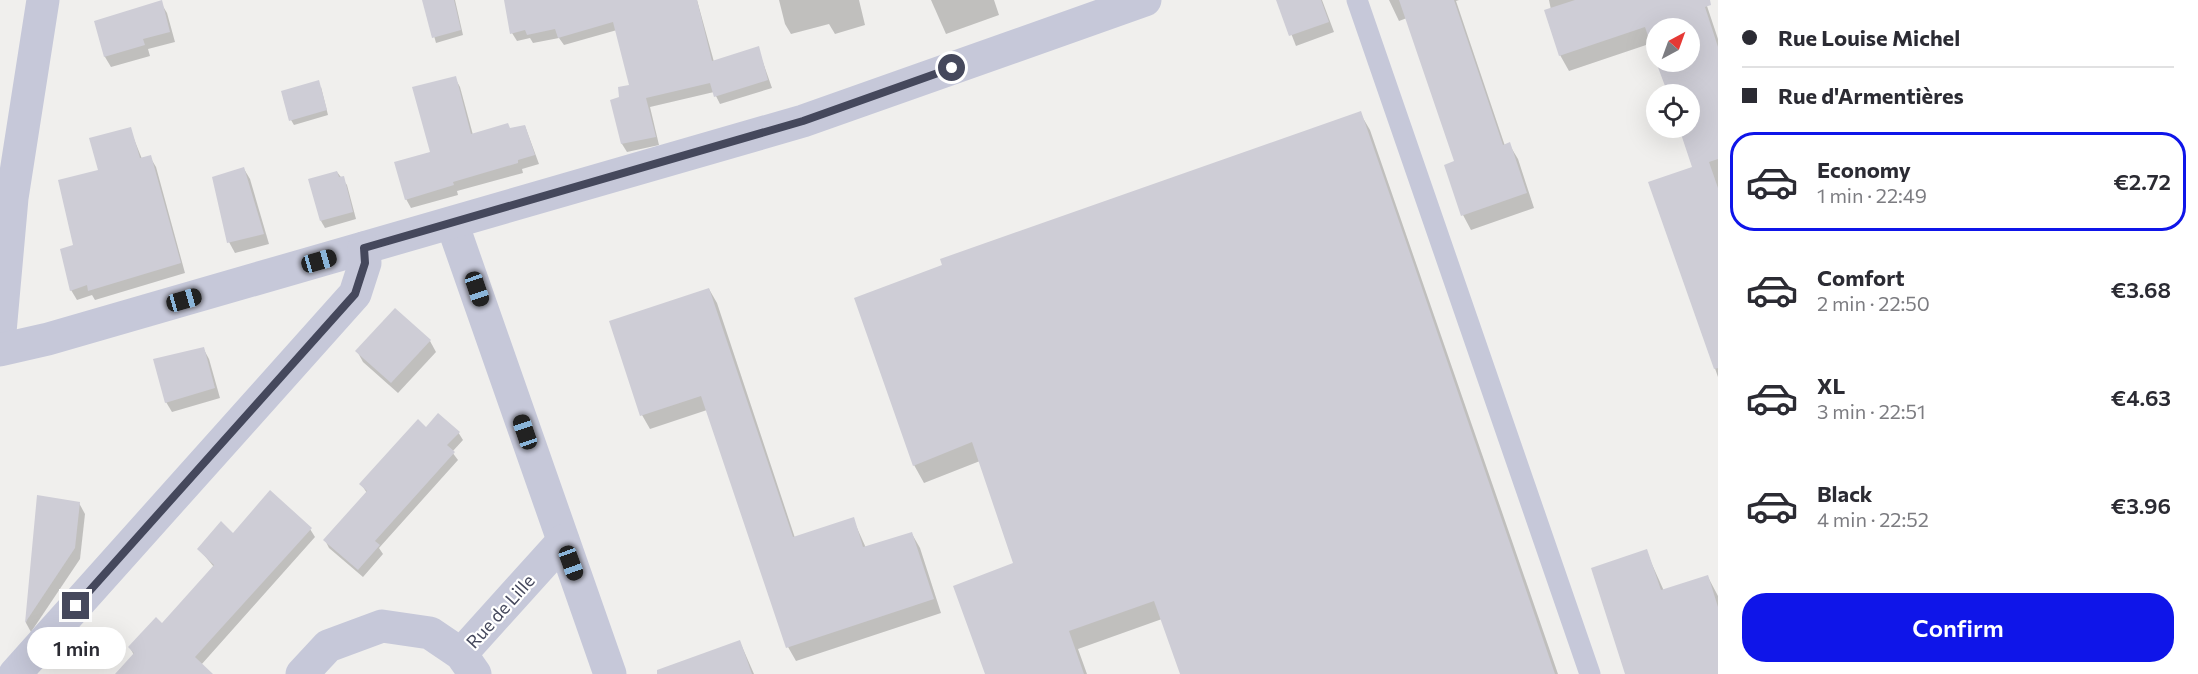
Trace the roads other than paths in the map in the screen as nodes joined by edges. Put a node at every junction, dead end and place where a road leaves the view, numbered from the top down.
1 (43, 0) edge
2 (1145, 0) edge
3 (1357, 0) edge
4 (452, 223) junction
5 (364, 248) junction
6 (0, 332) edge
7 (0, 350) edge
8 (563, 541) junction
9 (468, 664) edge
10 (15, 674) edge
11 (302, 674) edge
12 (610, 674) edge
13 (1590, 674) edge

1 - 6 street
2 - 4 street
3 - 13 lane
4 - 5 street
4 - 8 street
5 - 7 street
5 - 10 street
8 - 9 street, Rue de Lille
8 - 12 street
9 - 11 street, Rue de Lille

